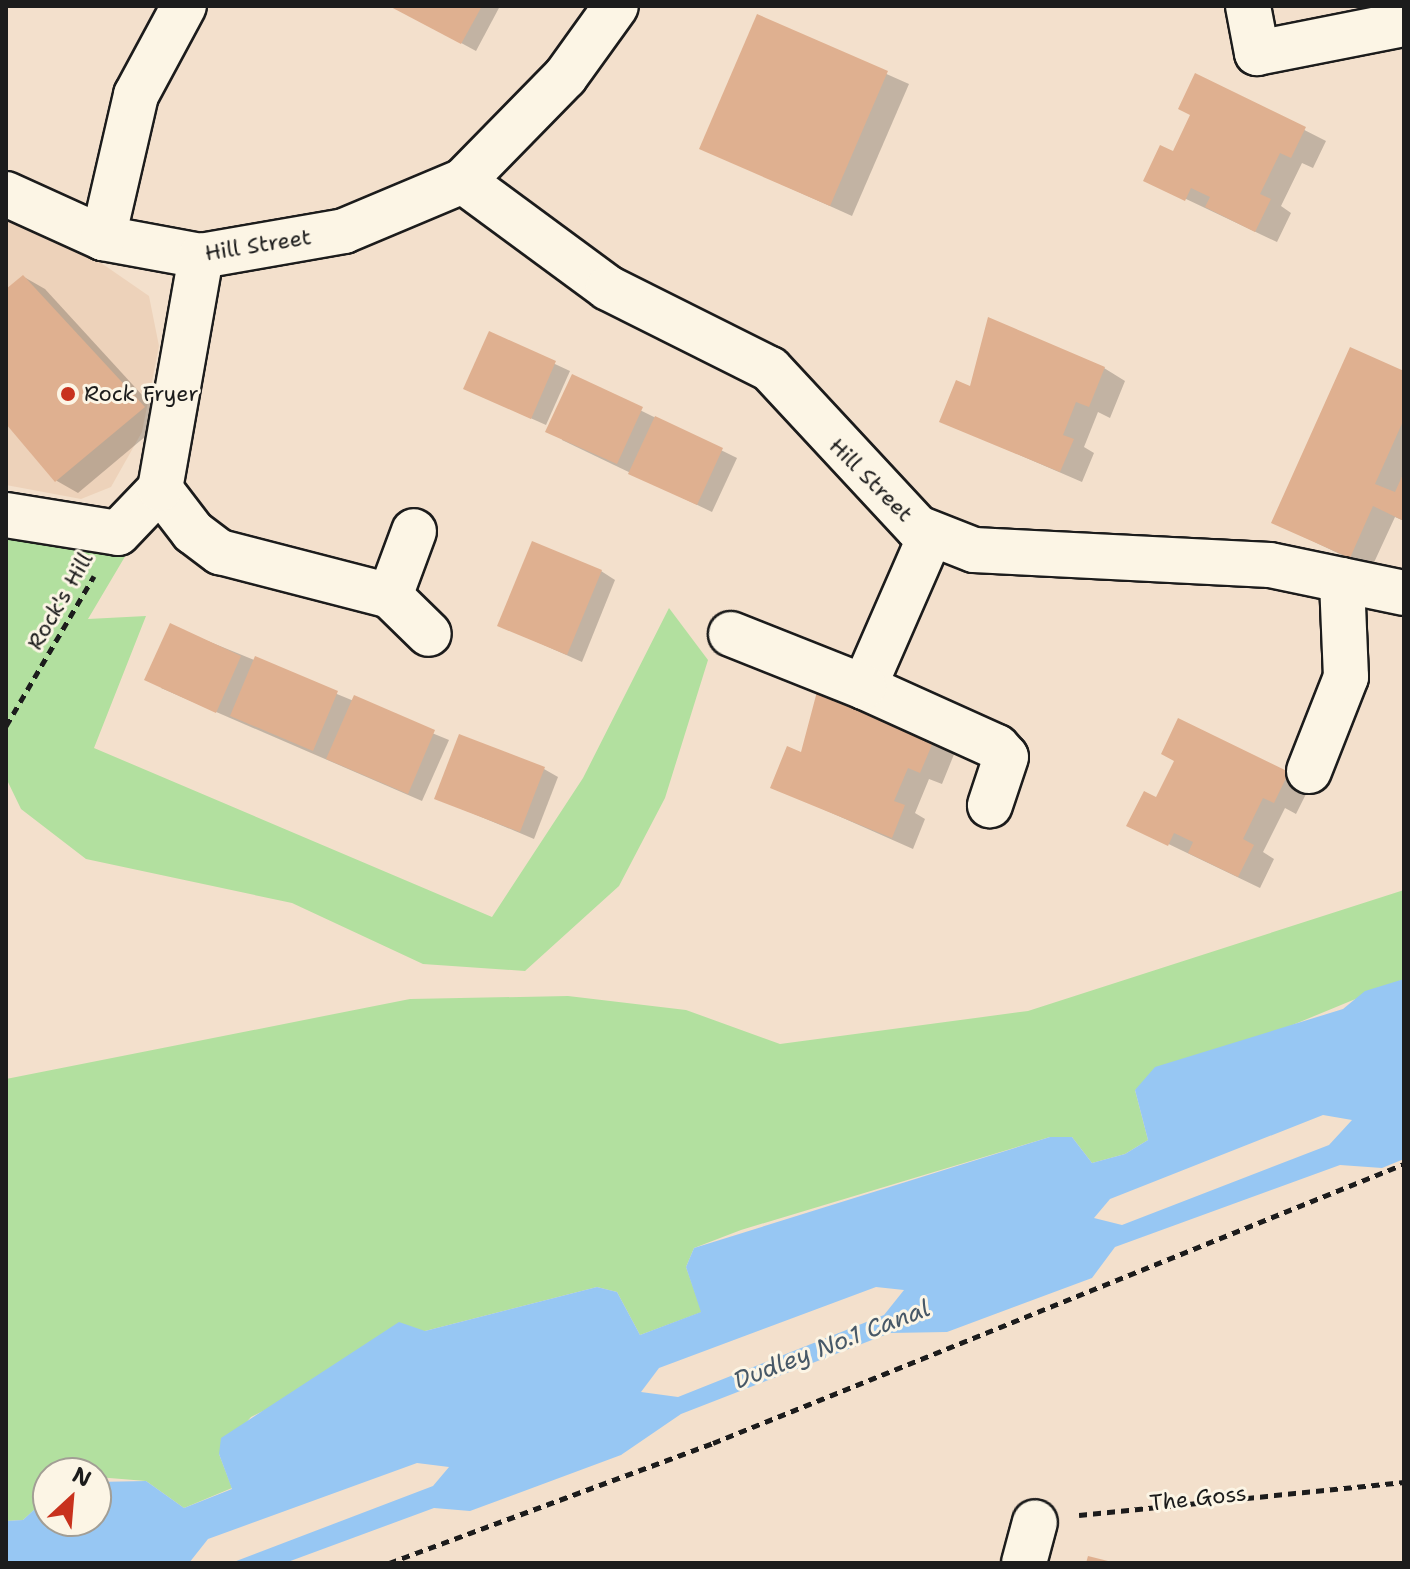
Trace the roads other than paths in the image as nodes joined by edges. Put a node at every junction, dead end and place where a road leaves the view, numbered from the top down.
1 (184, 6) edge
2 (616, 6) edge
3 (1248, 6) edge
4 (1404, 24) edge
5 (463, 181) junction
6 (6, 194) edge
7 (103, 238) junction
8 (201, 256) junction
9 (160, 489) junction
10 (6, 515) edge
11 (414, 531) dead end
12 (931, 534) junction
13 (1342, 580) junction
14 (1404, 593) edge
15 (390, 596) junction
16 (429, 634) dead end
17 (731, 634) dead end
18 (864, 687) junction
19 (1309, 771) dead end
20 (990, 805) dead end

1 - 7 street
2 - 5 street, Hill Street
3 - 4 street
5 - 8 street, Hill Street
5 - 12 street, Hill Street
6 - 7 street, Hill Street
7 - 8 street, Hill Street
8 - 9 street
9 - 10 street
9 - 15 street
11 - 15 street
12 - 13 street, Hill Street
12 - 18 street
13 - 14 street, Hill Street
13 - 19 street
15 - 16 street
17 - 18 street
18 - 20 street

